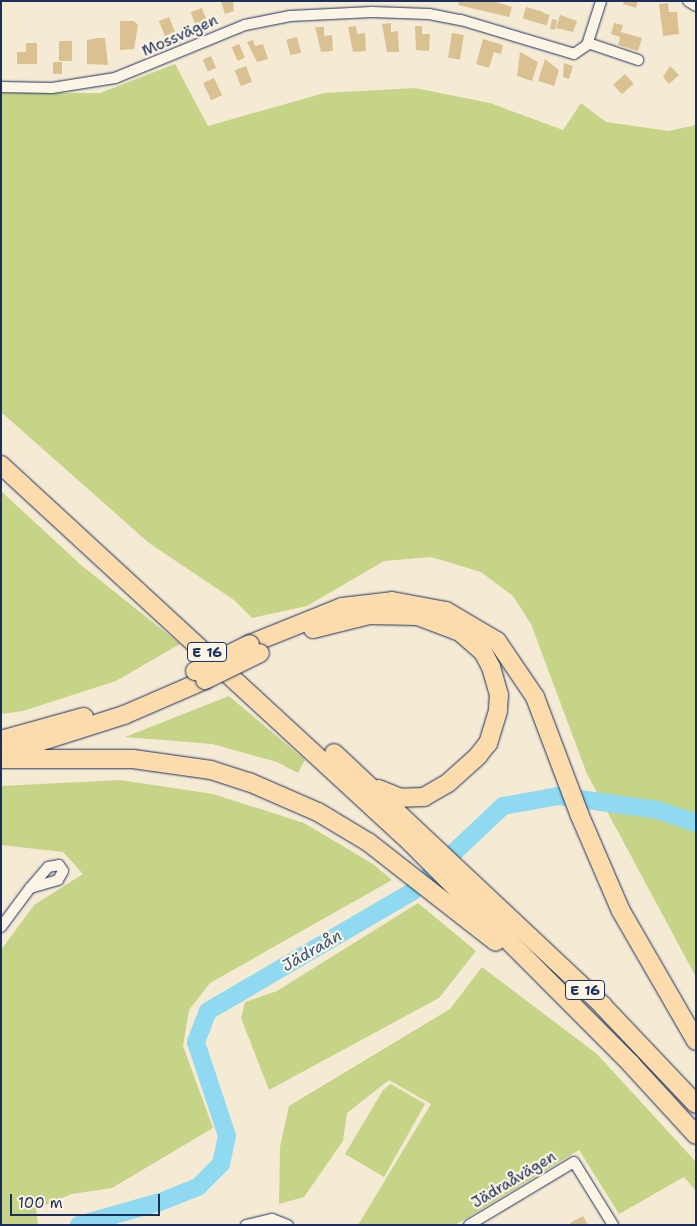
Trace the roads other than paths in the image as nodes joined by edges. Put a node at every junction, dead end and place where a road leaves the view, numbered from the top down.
1 (601, 1) edge
2 (688, 1) edge
3 (696, 6) edge
4 (372, 7) edge
5 (588, 43) junction
6 (638, 60) dead end
7 (1, 87) edge
8 (1, 451) edge
9 (1, 464) edge
10 (255, 649) junction
11 (200, 676) junction
12 (1, 740) edge
13 (1, 754) edge
14 (1, 759) edge
15 (362, 779) junction
16 (417, 840) junction
17 (30, 888) dead end
18 (457, 890) junction
19 (1, 927) edge
20 (696, 1041) edge
21 (696, 1104) edge
22 (696, 1135) edge
23 (246, 1225) edge
24 (288, 1225) edge
25 (469, 1225) edge
26 (613, 1225) edge

1 - 5 street
2 - 3 street
4 - 5 street, Mossvägen
4 - 7 street, Mossvägen
5 - 6 street
8 - 15 highway, E 16
9 - 16 highway, E 16
10 - 11 highway, bridge
10 - 15 highway
10 - 20 highway
11 - 12 highway
11 - 13 highway
14 - 18 highway
15 - 16 highway, E 16
16 - 18 highway, E 16
17 - 19 street
18 - 21 highway, E 16
18 - 22 highway, E 16
23 - 24 street
25 - 26 street, Jädraåvägen

